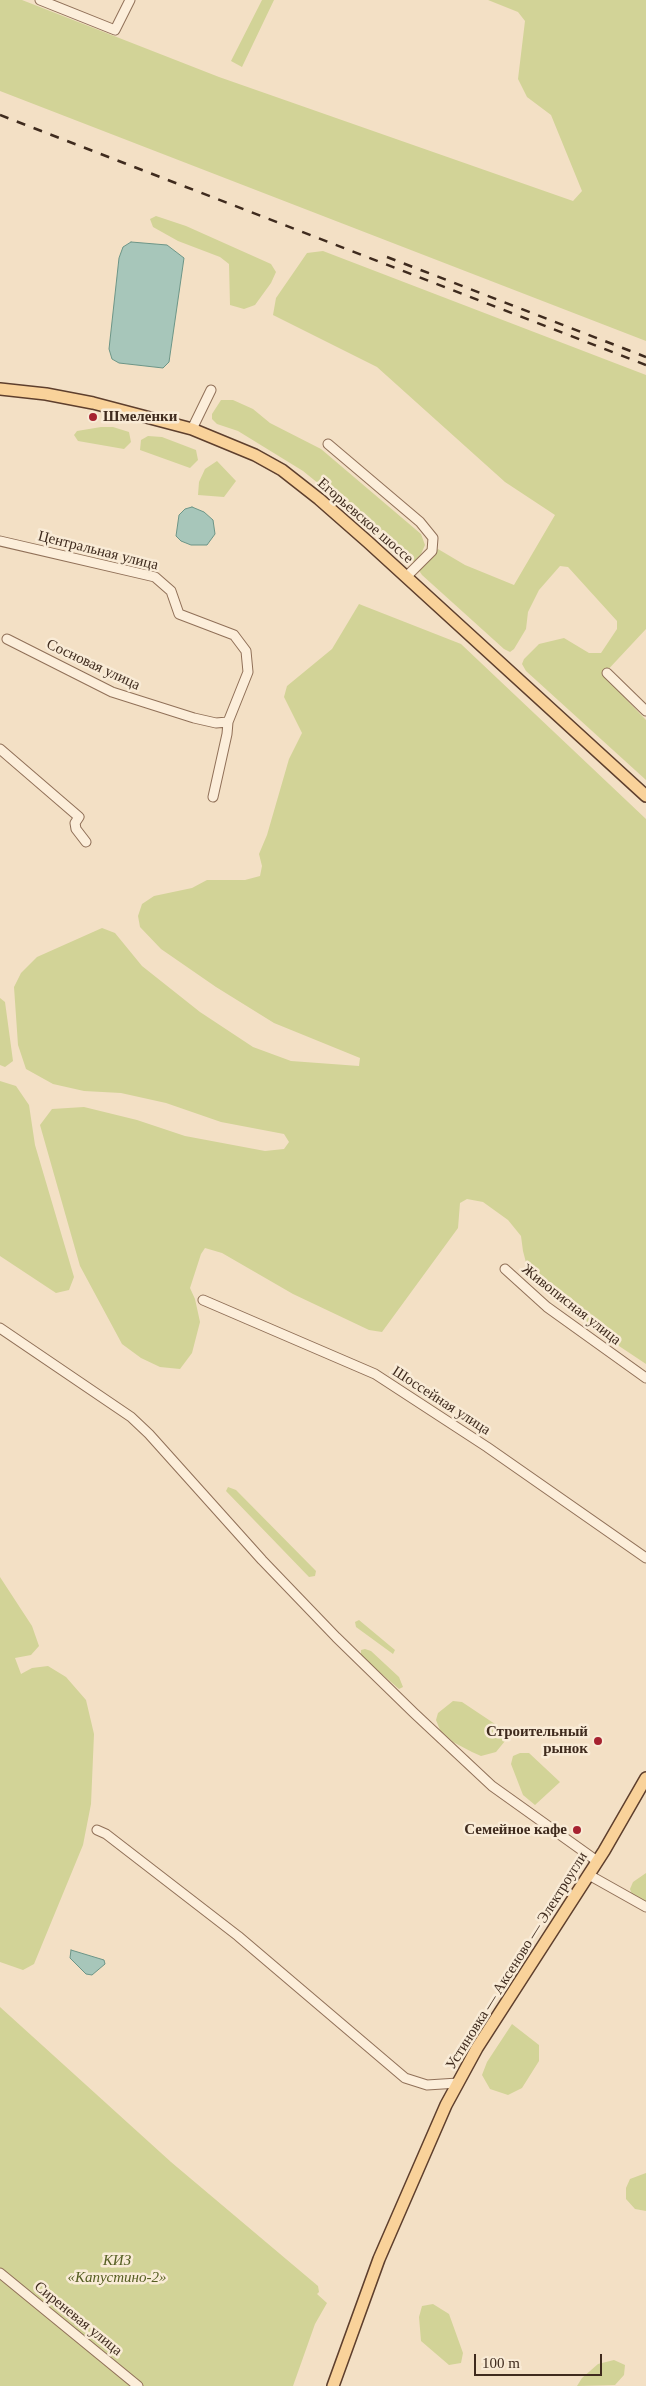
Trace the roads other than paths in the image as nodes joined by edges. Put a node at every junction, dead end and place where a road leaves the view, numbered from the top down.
1 (40, 0) edge
2 (130, 0) edge
3 (0, 389) edge
4 (211, 390) dead end
5 (192, 429) junction
6 (328, 444) dead end
7 (0, 541) edge
8 (406, 577) junction
9 (7, 639) dead end
10 (607, 673) dead end
11 (646, 711) edge
12 (228, 722) junction
13 (0, 749) edge
14 (646, 796) edge
15 (213, 797) dead end
16 (86, 842) dead end
17 (505, 1269) dead end
18 (203, 1300) dead end
19 (0, 1328) edge
20 (646, 1378) edge
21 (646, 1558) edge
22 (646, 1778) edge
23 (97, 1830) dead end
24 (597, 1862) junction
25 (589, 1875) junction
26 (646, 1907) edge
27 (458, 2083) junction
28 (0, 2273) edge
29 (138, 2386) edge
30 (333, 2386) edge

1 - 2 street
3 - 5 main road, Егорьевское шоссе
4 - 5 street
5 - 8 main road, Егорьевское шоссе
6 - 8 street
7 - 12 street, Центральная улица
8 - 14 main road, Егорьевское шоссе
9 - 12 street, Сосновая улица
10 - 11 street
12 - 15 street, Центральная улица
13 - 16 street
17 - 20 street, Живописная улица
18 - 21 street, Шоссейная улица
19 - 24 street
22 - 24 main road, Устиновка — Аксеново — Электроугли
23 - 27 street
24 - 25 main road, Устиновка — Аксеново — Электроугли
25 - 26 street
25 - 27 main road, Устиновка — Аксеново — Электроугли
27 - 30 main road, Устиновка — Аксеново — Электроугли
28 - 29 street, Сиреневая улица

